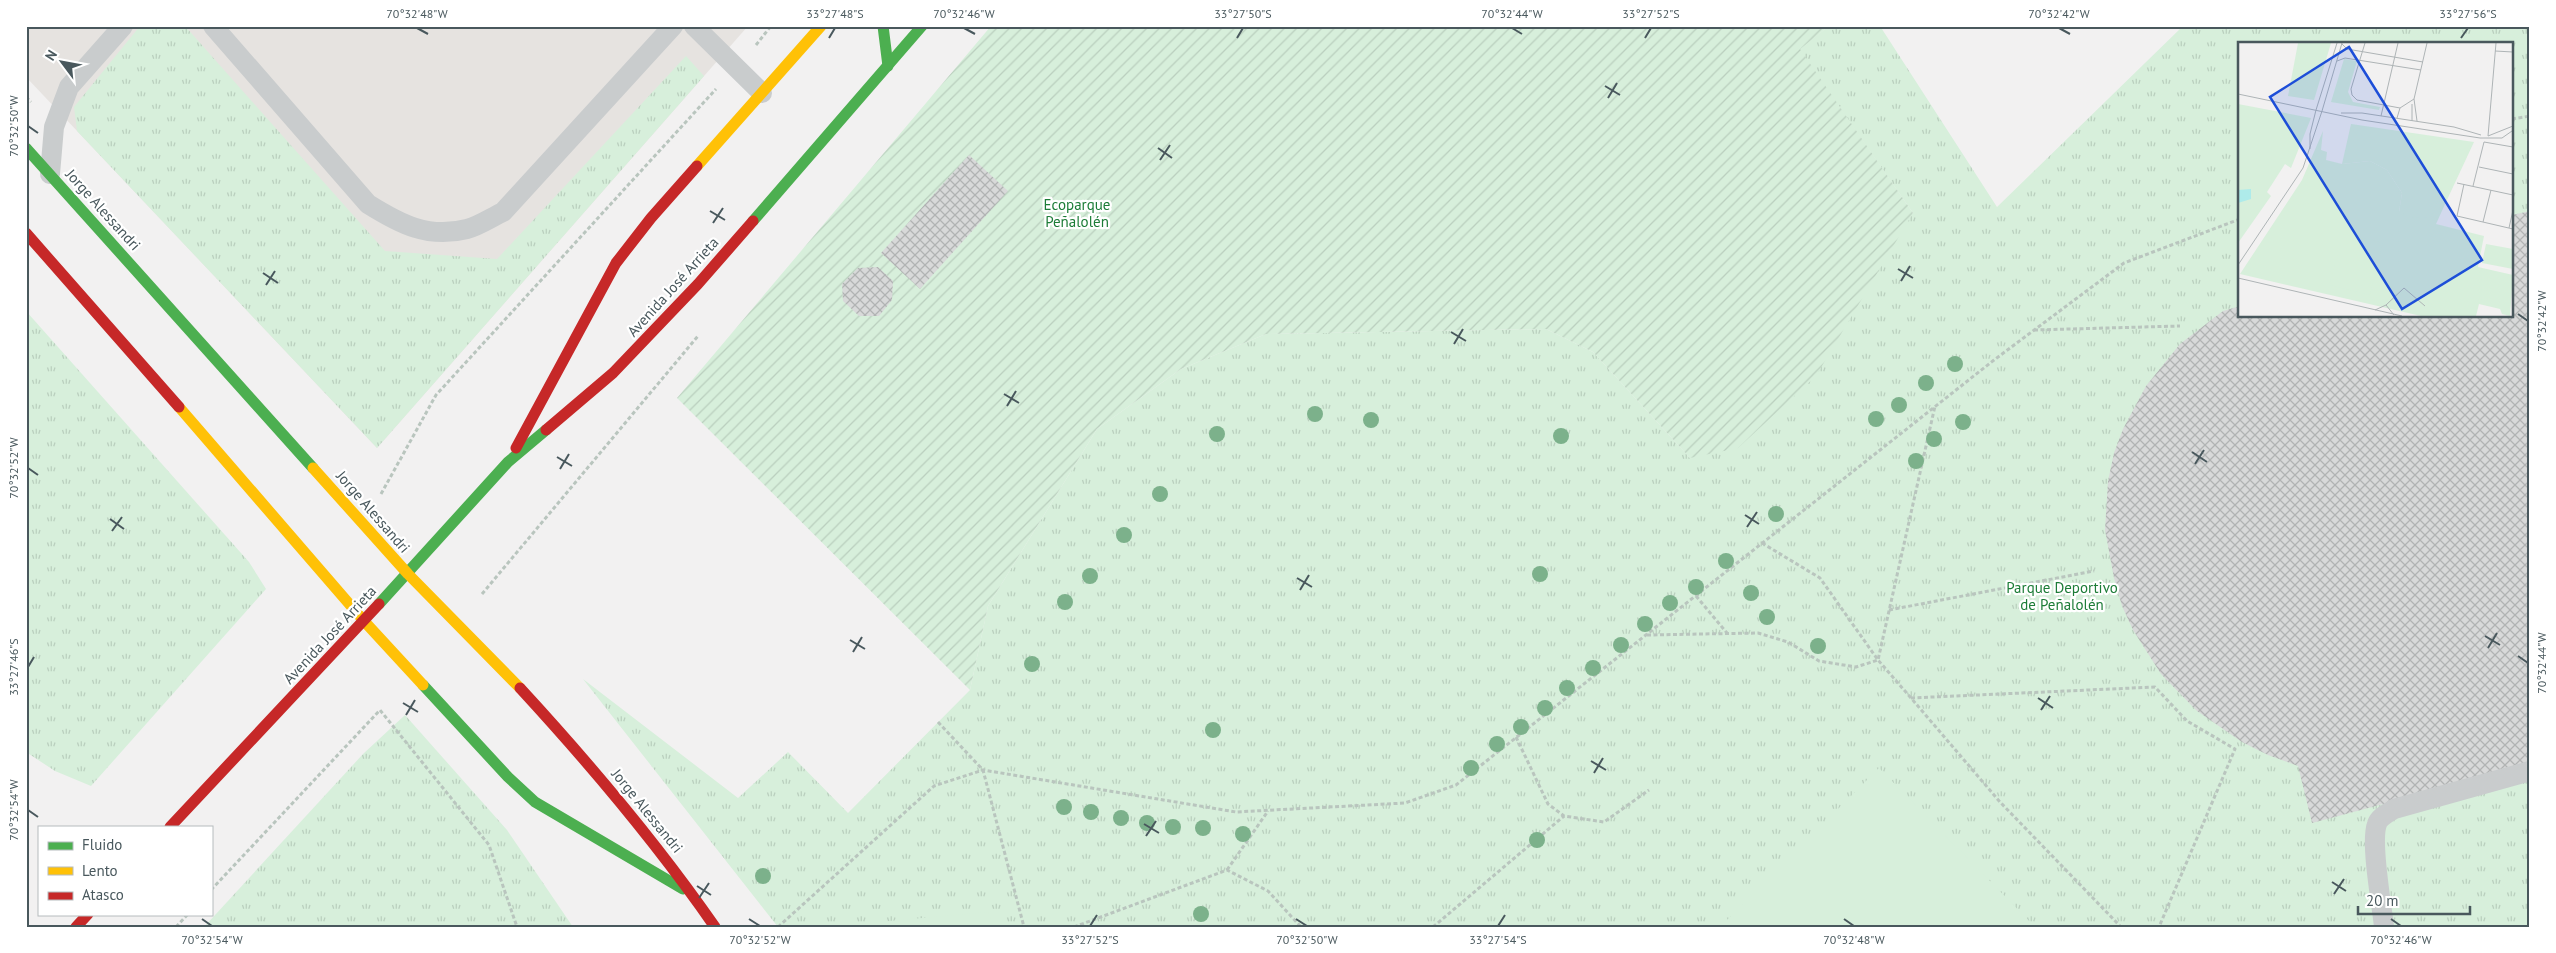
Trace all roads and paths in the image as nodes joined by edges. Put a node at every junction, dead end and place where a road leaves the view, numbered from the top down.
1 (123, 26) edge
2 (213, 26) edge
3 (672, 26) edge
4 (694, 26) edge
5 (772, 26) edge
6 (821, 26) edge
7 (883, 26) edge
8 (922, 26) edge
9 (888, 66) junction
10 (736, 67) junction
11 (762, 93) junction
12 (2530, 116) edge
13 (2514, 119) edge
14 (26, 148) edge
15 (50, 174) junction
16 (2238, 220) edge
17 (26, 233) edge
18 (2180, 326) dead end
19 (2034, 330) junction
20 (1936, 406) junction
21 (508, 462) junction
22 (380, 498) dead end
23 (1762, 543) junction
24 (2094, 571) dead end
25 (408, 574) junction
26 (1696, 596) junction
27 (1889, 610) junction
28 (364, 621) junction
29 (1728, 634) junction
30 (1646, 635) junction
31 (1878, 660) junction
32 (1911, 698) junction
33 (938, 722) dead end
34 (1516, 737) junction
35 (982, 770) junction
36 (2530, 771) edge
37 (1649, 790) dead end
38 (1268, 810) junction
39 (1564, 816) junction
40 (171, 826) edge
41 (1227, 870) junction
42 (212, 889) edge
43 (695, 897) junction
44 (86, 916) edge
45 (186, 916) edge
46 (76, 927) edge
47 (176, 927) edge
48 (517, 927) edge
49 (715, 927) edge
50 (778, 927) edge
51 (1024, 927) edge
52 (1074, 927) edge
53 (1300, 927) edge
54 (1433, 927) edge
55 (2121, 927) edge
56 (2159, 927) edge
57 (2384, 927) edge

1 - 15 lane
2 - 3 lane
4 - 10 lane
5 - 10 path
6 - 11 main road, Avenida José Arrieta
7 - 9 main road
8 - 9 main road, Avenida José Arrieta
9 - 21 main road, Avenida José Arrieta
10 - 11 lane
10 - 22 path
11 - 21 main road, Avenida José Arrieta
12 - 13 path
14 - 15 main road, Jorge Alessandri
15 - 25 main road, Jorge Alessandri
16 - 19 path
17 - 28 main road, Jorge Alessandri
18 - 19 path
19 - 20 path
20 - 23 path
20 - 27 path
21 - 25 main road, Avenida José Arrieta
23 - 26 path
23 - 31 path
24 - 27 path
25 - 28 main road, Avenida José Arrieta
25 - 43 main road, Jorge Alessandri
26 - 29 path
26 - 30 path
27 - 31 path
28 - 40 main road, Avenida José Arrieta
28 - 43 main road, Jorge Alessandri
29 - 30 path
29 - 31 path
30 - 34 path
31 - 32 path
32 - 55 path
32 - 56 path
33 - 35 path
34 - 38 path
34 - 39 path
35 - 38 path
35 - 50 path
35 - 51 path
36 - 57 lane
37 - 39 path
38 - 41 path
39 - 54 path
41 - 52 path
41 - 53 path
42 - 48 path
43 - 49 main road, Jorge Alessandri
44 - 46 main road
45 - 47 path

